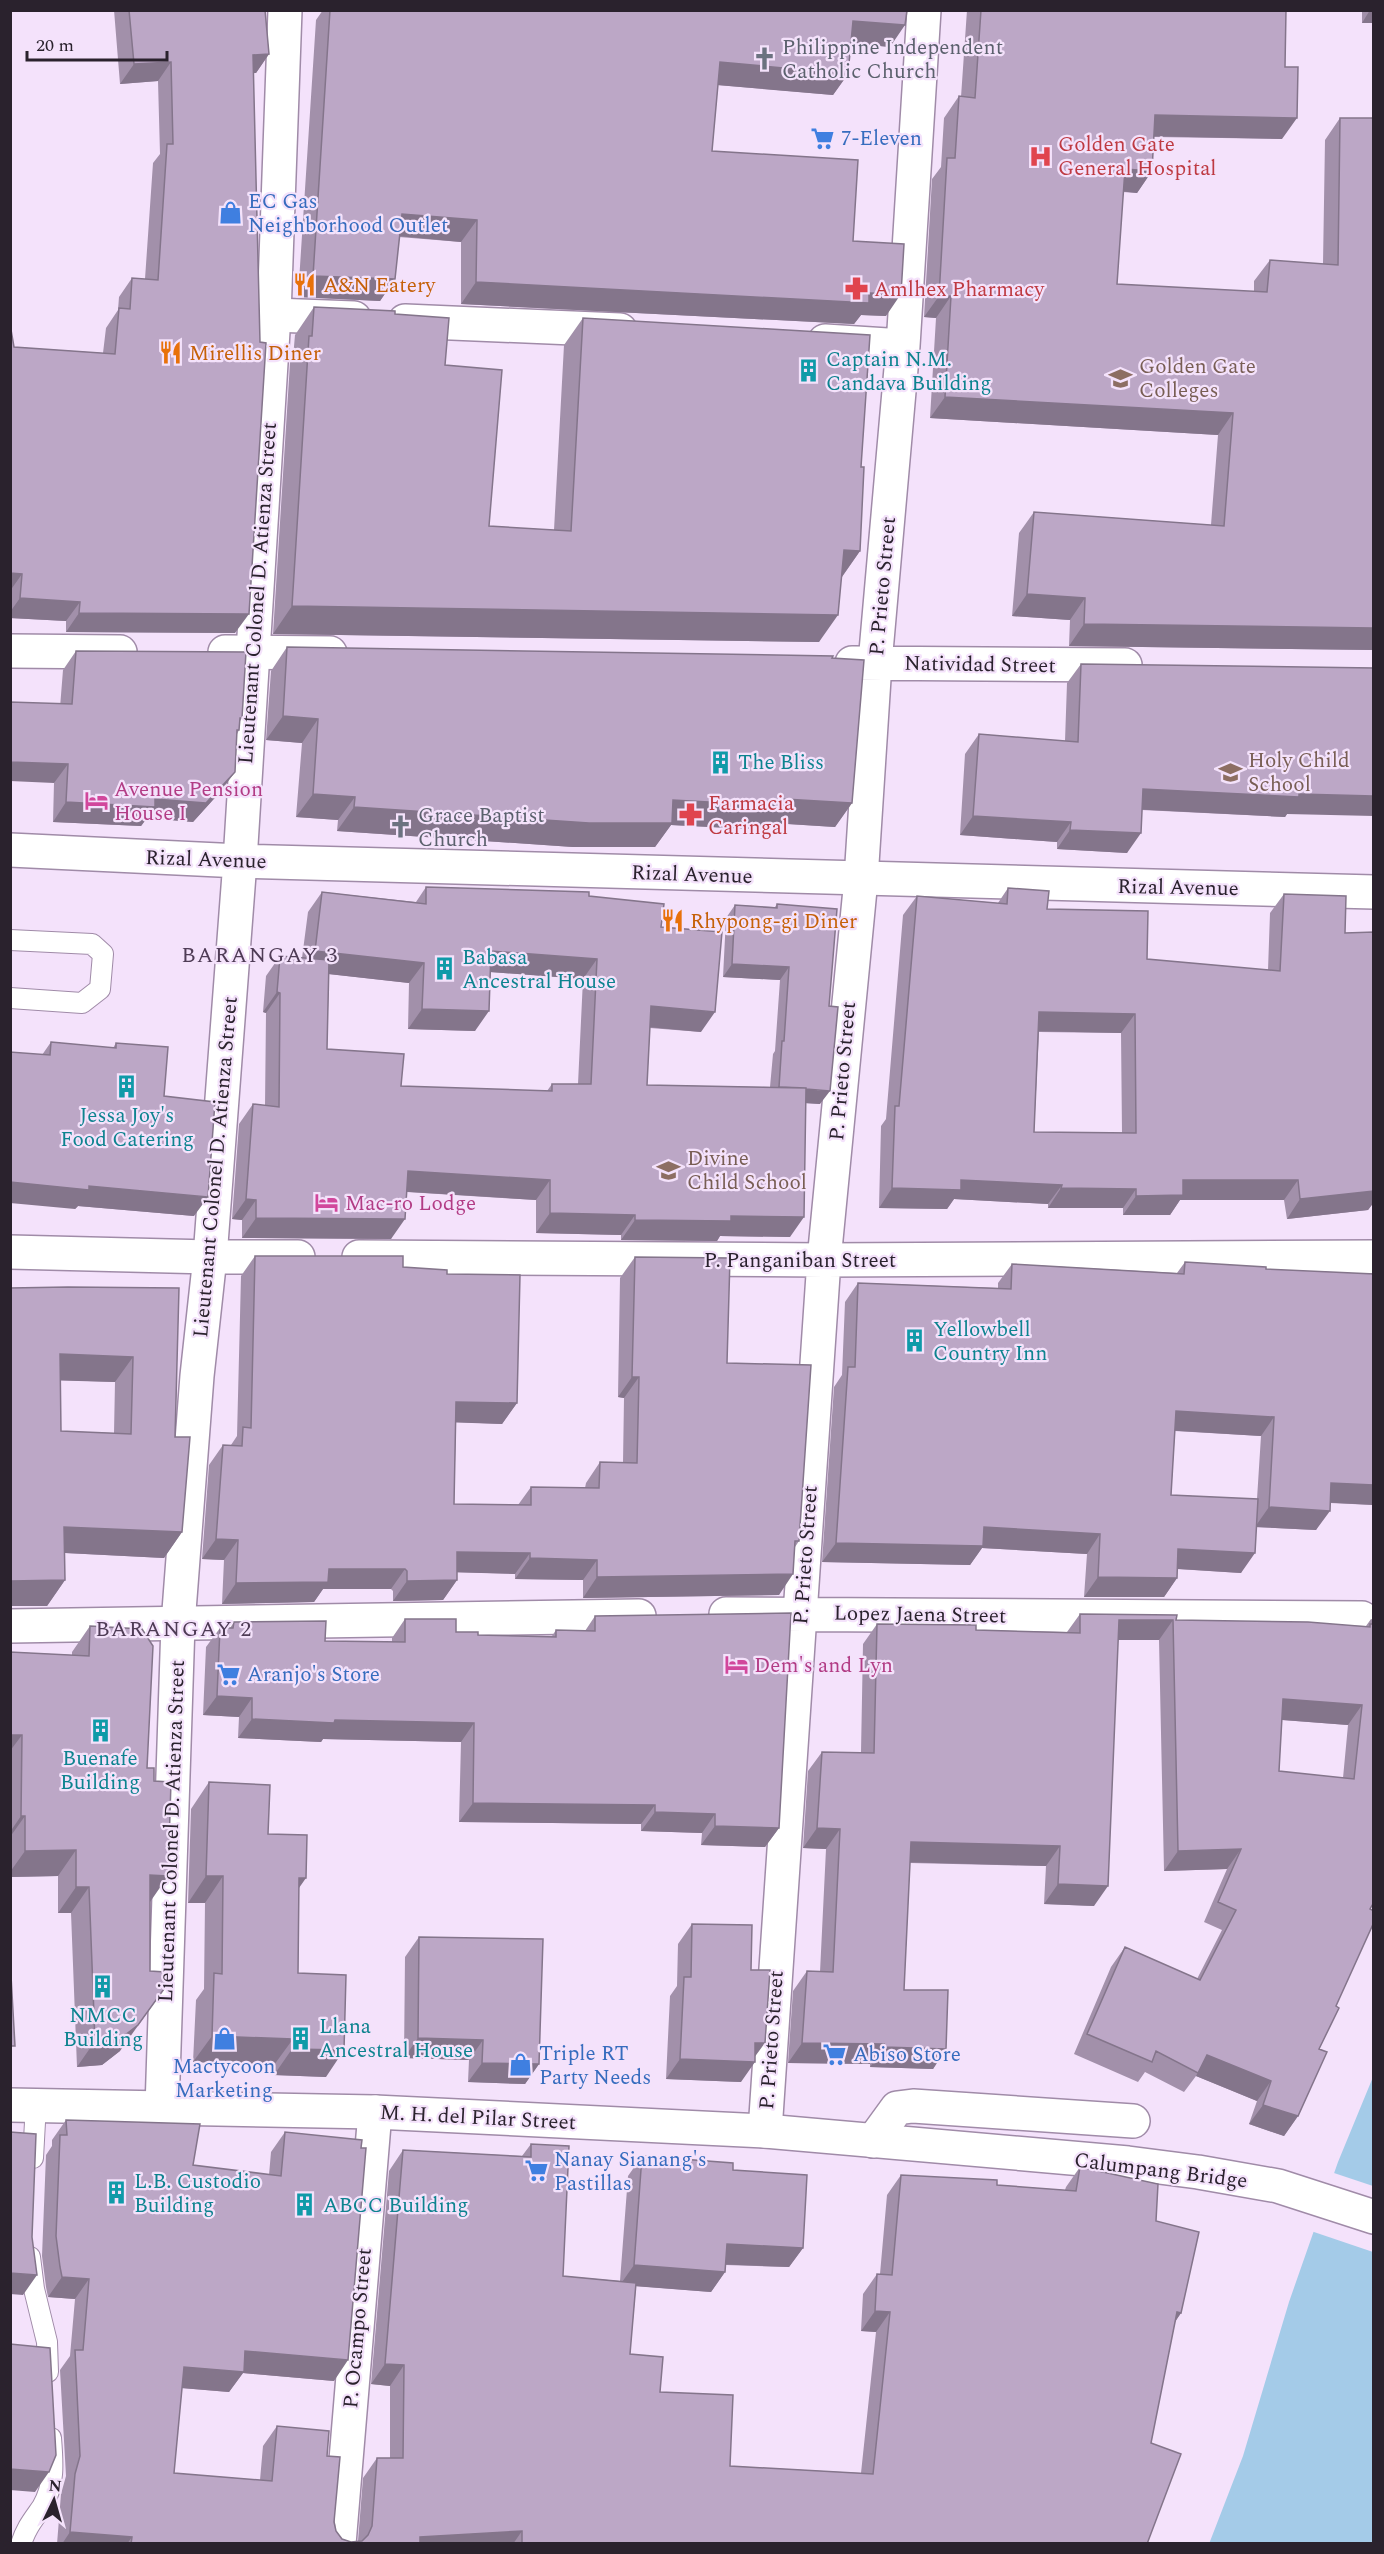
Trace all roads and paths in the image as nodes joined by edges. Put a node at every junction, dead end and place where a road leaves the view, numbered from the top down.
1 (285, 10) edge
2 (924, 10) edge
3 (274, 315) junction
4 (651, 331) edge
5 (799, 340) edge
6 (903, 345) junction
7 (10, 651) edge
8 (149, 652) edge
9 (195, 652) edge
10 (253, 652) junction
11 (361, 654) edge
12 (827, 662) edge
13 (875, 663) junction
14 (1149, 666) edge
15 (10, 850) edge
16 (240, 861) junction
17 (861, 879) junction
18 (1374, 892) edge
19 (10, 940) edge
20 (10, 998) edge
21 (10, 1252) edge
22 (210, 1257) junction
23 (1374, 1257) edge
24 (824, 1260) junction
25 (801, 1613) junction
26 (1362, 1618) dead end
27 (178, 1624) junction
28 (10, 1626) edge
29 (23, 2105) edge
30 (162, 2108) junction
31 (375, 2112) junction
32 (1134, 2121) dead end
33 (765, 2132) junction
34 (873, 2141) junction
35 (944, 2147) joint
36 (33, 2175) edge
37 (1374, 2217) edge
38 (31, 2234) edge
39 (49, 2387) edge
40 (51, 2421) edge
41 (21, 2544) edge
42 (339, 2544) edge

1 - 3 street, Lieutenant Colonel D. Atienza Street
2 - 6 street, P. Prieto Street
3 - 4 street
3 - 10 street, Lieutenant Colonel D. Atienza Street
5 - 6 street
6 - 13 street, P. Prieto Street
7 - 8 street
9 - 10 street
10 - 11 street
10 - 16 street, Lieutenant Colonel D. Atienza Street
12 - 13 street, Natividad Street
13 - 14 street, Natividad Street
13 - 17 street, P. Prieto Street
15 - 16 street, Rizal Avenue
16 - 17 street, Rizal Avenue
16 - 22 street, Lieutenant Colonel D. Atienza Street
17 - 18 street, Rizal Avenue
17 - 24 street, P. Prieto Street
19 - 20 lane
21 - 22 street, P. Panganiban Street
22 - 24 street, P. Panganiban Street
22 - 27 street, Lieutenant Colonel D. Atienza Street
23 - 24 street, P. Panganiban Street
24 - 25 street, P. Prieto Street
25 - 26 street, Lopez Jaena Street
25 - 27 street, Lopez Jaena Street
25 - 33 street, P. Prieto Street
27 - 28 street, Lopez Jaena Street
27 - 30 street, Lieutenant Colonel D. Atienza Street
29 - 30 street, M. H. del Pilar Street
29 - 36 lane
30 - 31 street, M. H. del Pilar Street
31 - 33 street, M. H. del Pilar Street
31 - 42 street, P. Ocampo Street
32 - 34 street
33 - 34 street, M. H. del Pilar Street
34 - 35 street, M. H. del Pilar Street
35 - 37 street, Calumpang Bridge
38 - 39 lane
40 - 41 lane

